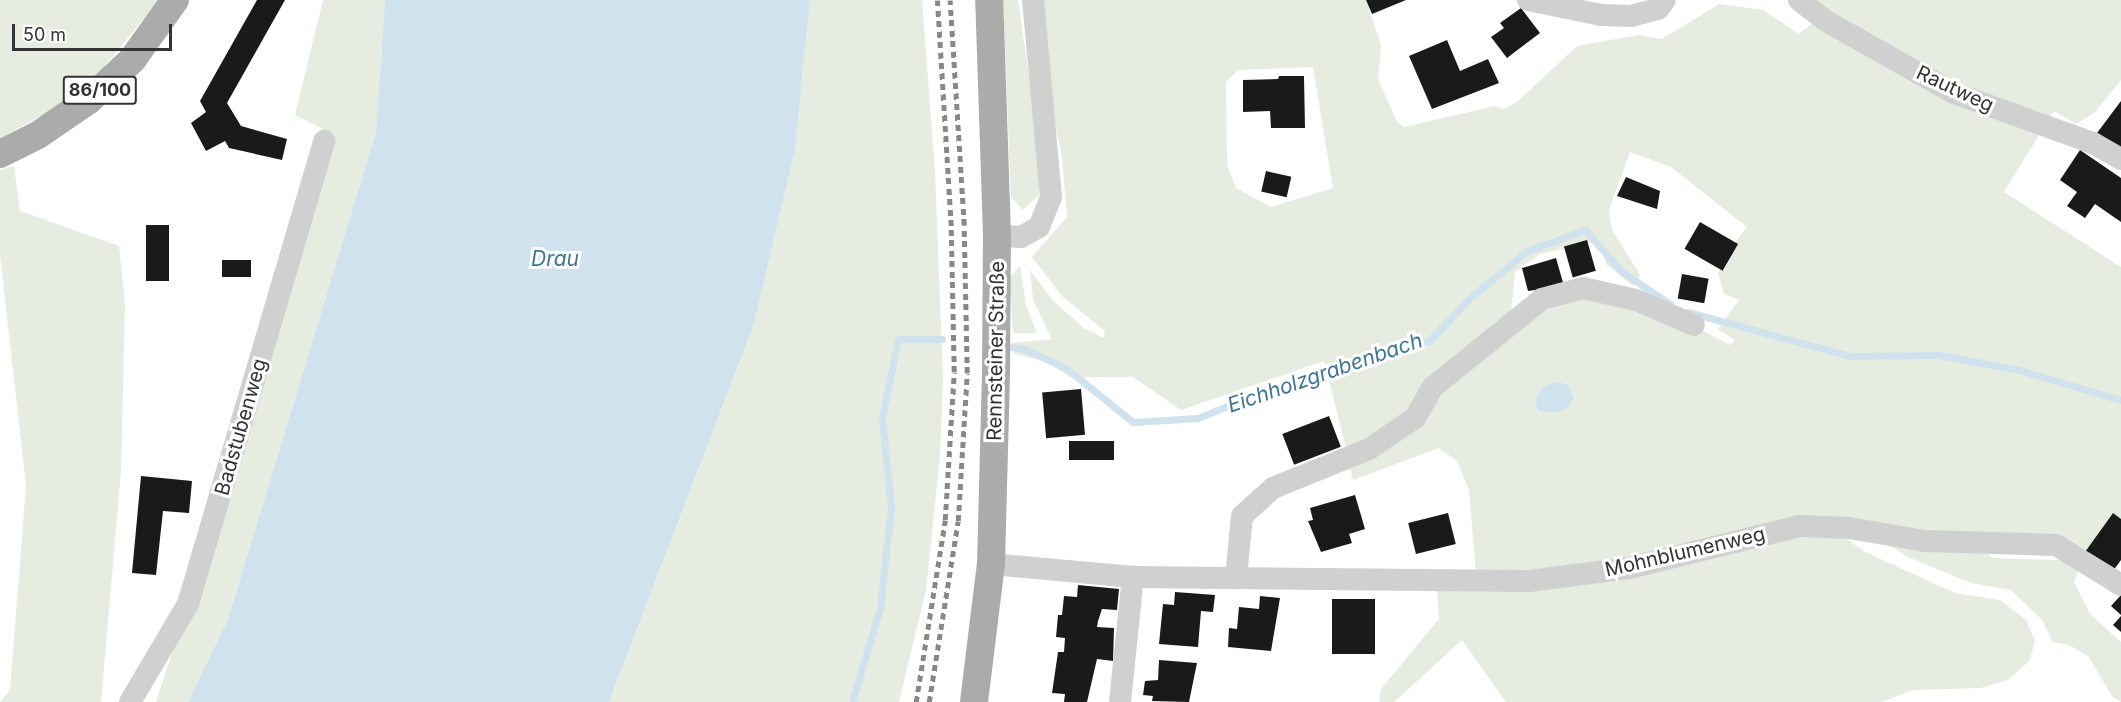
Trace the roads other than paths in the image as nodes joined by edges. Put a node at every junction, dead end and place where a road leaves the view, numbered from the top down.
1 (175, 0) edge
2 (989, 0) edge
3 (1033, 0) edge
4 (1528, 0) edge
5 (1665, 0) edge
6 (1799, 0) edge
7 (324, 141) dead end
8 (0, 153) edge
9 (2121, 159) edge
10 (997, 235) junction
11 (1694, 325) dead end
12 (991, 564) junction
13 (1133, 577) junction
14 (1236, 578) junction
15 (2121, 585) edge
16 (130, 702) edge
17 (974, 702) edge
18 (1120, 702) edge

1 - 8 main road, 86/100
2 - 10 main road, Rennsteiner Straße
3 - 10 street
4 - 5 street
6 - 9 street, Rautweg
7 - 16 street, Badstubenweg
10 - 12 main road, Rennsteiner Straße
11 - 14 street
12 - 13 street, Mohnblumenweg
12 - 17 main road, Rennsteiner Straße
13 - 14 street, Mohnblumenweg
13 - 18 street
14 - 15 street, Mohnblumenweg

